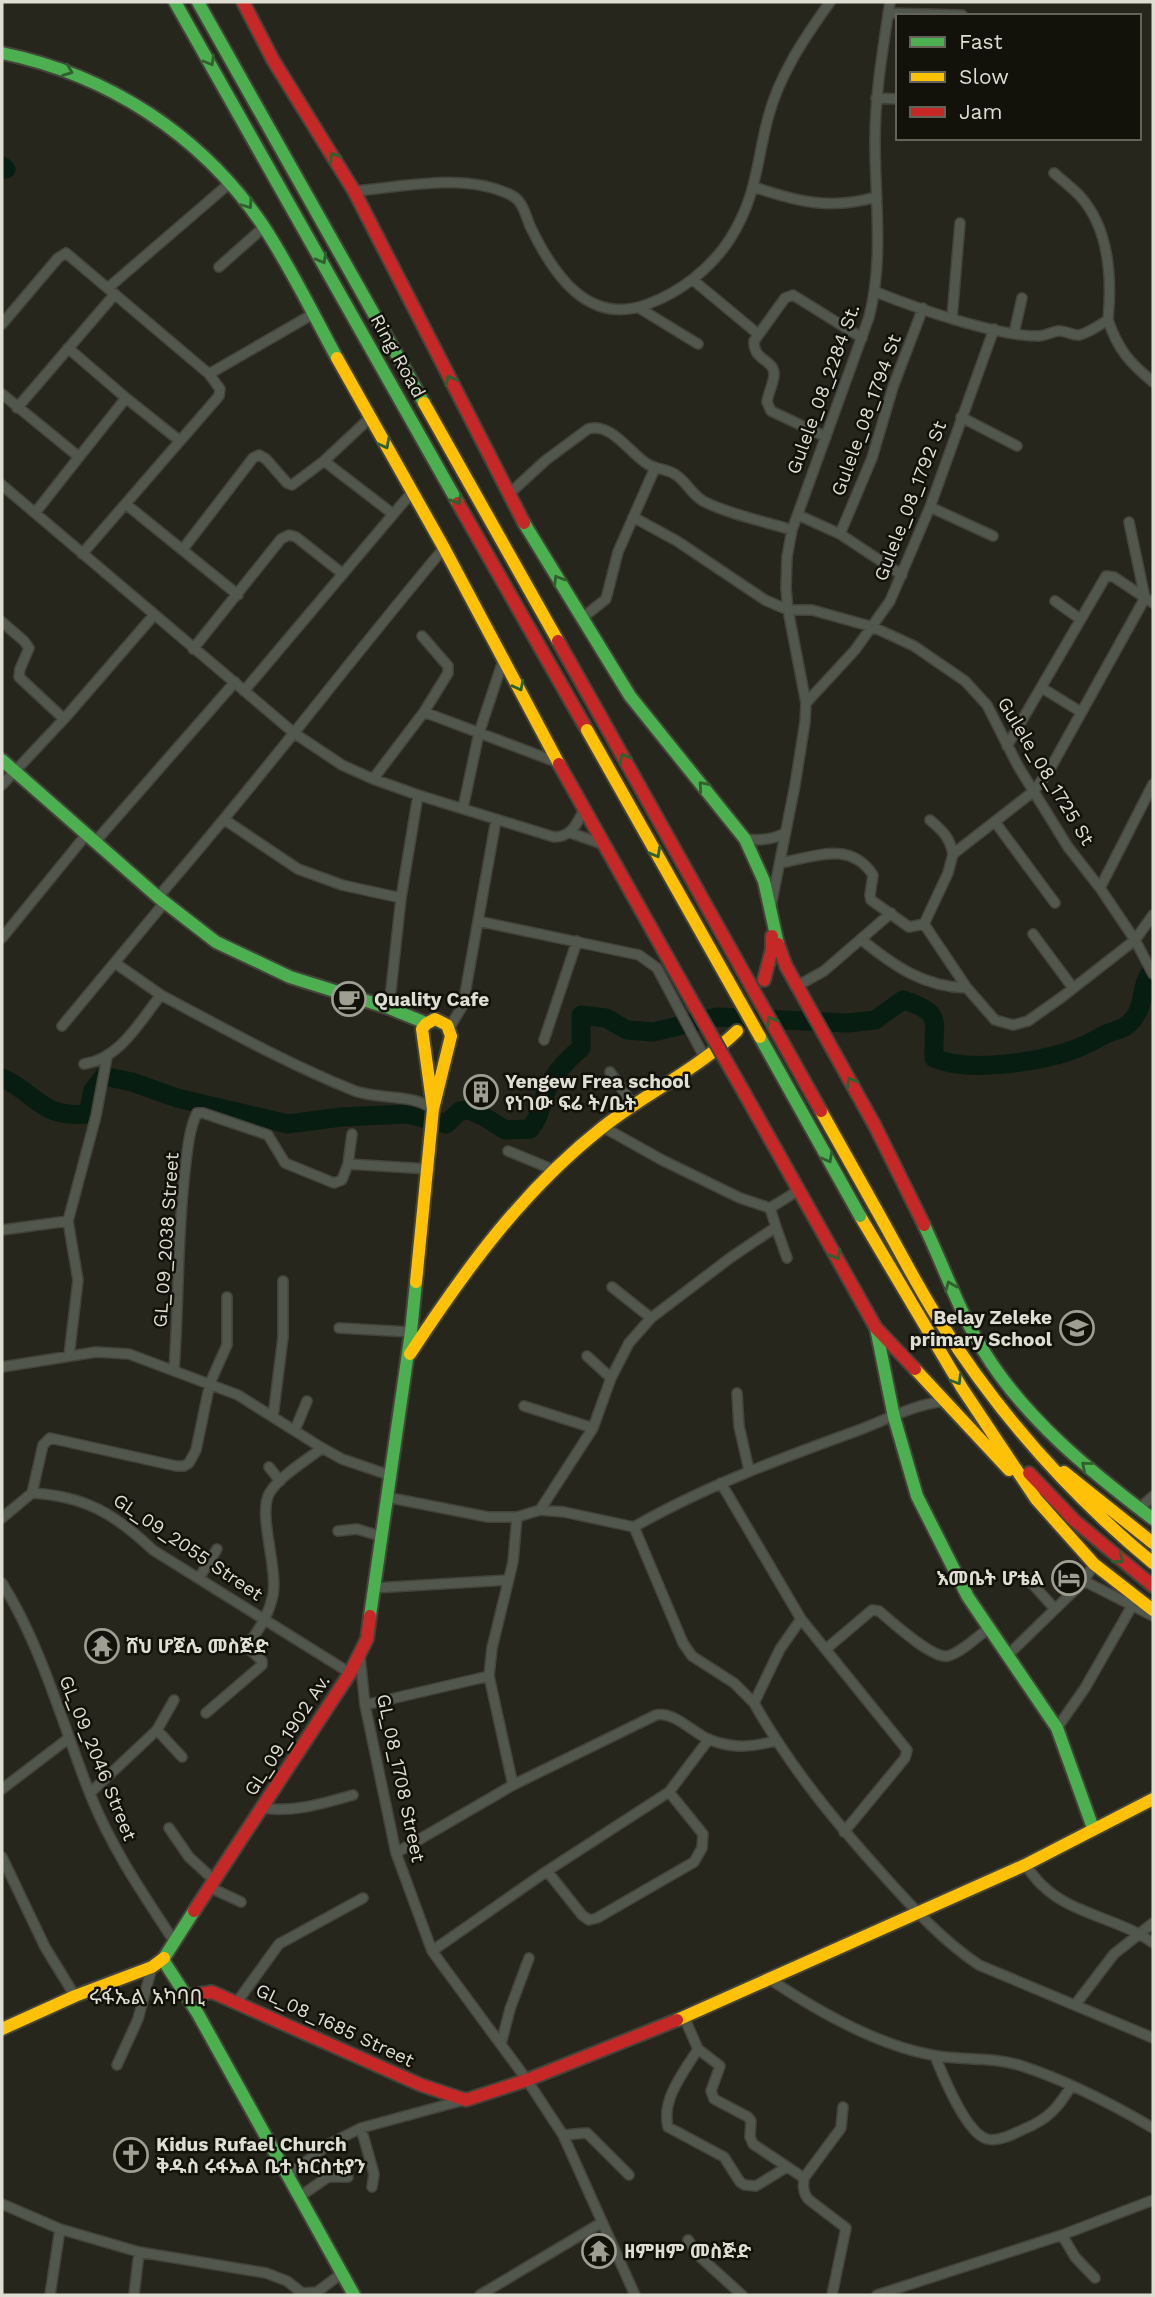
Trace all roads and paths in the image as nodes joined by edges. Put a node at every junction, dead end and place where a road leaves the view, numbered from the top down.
1 (176, 2) edge
2 (198, 2) edge
3 (243, 2) edge
4 (830, 2) edge
5 (890, 2) edge
6 (888, 13) junction
7 (925, 14) edge
8 (2, 53) edge
9 (876, 98) junction
10 (896, 99) edge
11 (1054, 173) dead end
12 (231, 182) junction
13 (754, 187) junction
14 (354, 191) junction
15 (876, 197) junction
16 (960, 223) dead end
17 (264, 227) junction
18 (219, 267) dead end
19 (693, 280) junction
20 (112, 291) junction
21 (876, 292) junction
22 (1022, 298) dead end
23 (639, 307) junction
24 (923, 308) junction
25 (313, 314) junction
26 (952, 318) junction
27 (1108, 320) junction
28 (2, 324) edge
29 (994, 329) junction
30 (1014, 333) junction
31 (758, 334) junction
32 (862, 338) junction
33 (698, 344) dead end
34 (68, 348) junction
35 (209, 374) junction
36 (1153, 382) edge
37 (2, 394) edge
38 (125, 398) junction
39 (18, 408) junction
40 (371, 417) junction
41 (961, 417) junction
42 (826, 437) junction
43 (180, 441) junction
44 (1017, 446) dead end
45 (79, 457) junction
46 (324, 461) junction
47 (655, 468) junction
48 (2, 485) edge
49 (412, 492) junction
50 (509, 494) junction
51 (127, 505) junction
52 (930, 507) junction
53 (35, 513) junction
54 (393, 514) junction
55 (798, 514) junction
56 (633, 517) junction
57 (1129, 522) dead end
58 (792, 530) junction
59 (841, 534) junction
60 (993, 536) dead end
61 (444, 548) junction
62 (183, 549) junction
63 (82, 554) junction
64 (343, 574) junction
65 (902, 575) junction
66 (237, 595) junction
67 (1055, 601) dead end
68 (1149, 601) edge
69 (788, 610) junction
70 (153, 615) junction
71 (581, 619) junction
72 (1080, 619) junction
73 (2, 622) edge
74 (873, 627) junction
75 (422, 636) dead end
76 (193, 649) junction
77 (504, 658) junction
78 (235, 682) junction
79 (1042, 688) junction
80 (244, 691) junction
81 (806, 703) junction
82 (424, 712) junction
83 (1081, 712) junction
84 (64, 719) junction
85 (295, 733) junction
86 (479, 733) junction
87 (1007, 746) junction
88 (2, 760) edge
89 (559, 763) junction
90 (15, 772) junction
91 (373, 779) junction
92 (1153, 784) edge
93 (2, 785) edge
94 (1034, 790) junction
95 (418, 795) junction
96 (463, 808) junction
97 (585, 808) junction
98 (225, 820) junction
99 (496, 820) junction
100 (930, 820) dead end
101 (995, 822) junction
102 (571, 833) junction
103 (781, 835) junction
104 (90, 839) junction
105 (746, 839) junction
106 (607, 846) junction
107 (953, 855) junction
108 (780, 863) junction
109 (1100, 888) junction
110 (401, 898) junction
111 (161, 900) junction
112 (1055, 903) dead end
113 (771, 907) junction
114 (891, 914) junction
115 (1153, 915) edge
116 (478, 921) junction
117 (924, 924) junction
118 (1033, 934) dead end
119 (2, 937) edge
120 (862, 940) junction
121 (1135, 940) junction
122 (577, 941) junction
123 (115, 962) junction
124 (786, 965) junction
125 (769, 967) junction
126 (1153, 974) edge
127 (764, 980) dead end
128 (797, 986) junction
129 (967, 988) junction
130 (1073, 988) junction
131 (160, 995) junction
132 (389, 1008) junction
133 (426, 1023) junction
134 (62, 1026) dead end
135 (450, 1027) junction
136 (737, 1031) dead end
137 (544, 1040) dead end
138 (423, 1041) junction
139 (448, 1041) junction
140 (107, 1057) junction
141 (706, 1059) junction
142 (84, 1063) dead end
143 (610, 1072) dead end
144 (633, 1104) junction
145 (433, 1109) junction
146 (603, 1126) junction
147 (352, 1134) dead end
148 (508, 1151) dead end
149 (348, 1164) junction
150 (429, 1169) junction
151 (554, 1170) junction
152 (799, 1190) junction
153 (771, 1208) junction
154 (68, 1221) junction
155 (776, 1227) junction
156 (2, 1230) edge
157 (787, 1258) dead end
158 (283, 1281) dead end
159 (612, 1287) dead end
160 (227, 1297) dead end
161 (651, 1318) junction
162 (339, 1328) dead end
163 (876, 1328) junction
164 (411, 1332) junction
165 (69, 1356) junction
166 (587, 1356) dead end
167 (408, 1357) junction
168 (2, 1367) edge
169 (174, 1370) junction
170 (611, 1378) junction
171 (210, 1383) junction
172 (737, 1393) dead end
173 (306, 1401) dead end
174 (945, 1401) junction
175 (524, 1406) dead end
176 (273, 1417) junction
177 (894, 1417) junction
178 (1013, 1426) junction
179 (593, 1428) junction
180 (295, 1430) junction
181 (1000, 1443) junction
182 (322, 1448) junction
183 (269, 1467) dead end
184 (749, 1470) junction
185 (389, 1475) junction
186 (280, 1481) junction
187 (721, 1483) junction
188 (32, 1493) junction
189 (1153, 1496) edge
190 (386, 1497) junction
191 (1036, 1499) junction
192 (1139, 1509) junction
193 (540, 1510) junction
194 (517, 1517) junction
195 (2, 1518) edge
196 (1153, 1519) edge
197 (634, 1527) junction
198 (338, 1531) dead end
199 (380, 1536) junction
200 (1153, 1543) edge
201 (217, 1549) dead end
202 (1153, 1563) edge
203 (1094, 1564) junction
204 (199, 1578) junction
205 (1027, 1578) dead end
206 (508, 1580) junction
207 (1084, 1581) junction
208 (2, 1583) edge
209 (1153, 1586) edge
210 (374, 1588) junction
211 (1132, 1606) junction
212 (1055, 1609) junction
213 (1153, 1610) edge
214 (1153, 1616) edge
215 (801, 1619) junction
216 (266, 1620) junction
217 (989, 1628) junction
218 (826, 1649) junction
219 (1008, 1655) junction
220 (360, 1657) junction
221 (351, 1673) junction
222 (489, 1676) junction
223 (174, 1700) dead end
224 (754, 1703) junction
225 (365, 1705) junction
226 (206, 1713) dead end
227 (1058, 1728) junction
228 (157, 1730) junction
229 (69, 1738) junction
230 (709, 1739) junction
231 (775, 1741) junction
232 (182, 1757) dead end
233 (513, 1785) junction
234 (2, 1789) edge
235 (669, 1792) junction
236 (90, 1793) junction
237 (354, 1795) dead end
238 (1153, 1800) edge
239 (262, 1808) junction
240 (169, 1828) dead end
241 (1093, 1828) junction
242 (844, 1832) junction
243 (396, 1853) junction
244 (2, 1857) edge
245 (1025, 1865) junction
246 (547, 1871) junction
247 (213, 1885) junction
248 (363, 1898) dead end
249 (241, 1902) dead end
250 (918, 1913) junction
251 (1153, 1923) edge
252 (1140, 1933) junction
253 (174, 1941) junction
254 (1153, 1943) edge
255 (432, 1951) junction
256 (164, 1958) junction
257 (530, 1958) dead end
258 (152, 1967) junction
259 (768, 1978) junction
260 (75, 1996) junction
261 (187, 1996) junction
262 (237, 2002) junction
263 (1075, 2005) junction
264 (684, 2017) junction
265 (2, 2029) edge
266 (1153, 2038) edge
267 (501, 2045) junction
268 (698, 2049) junction
269 (935, 2056) junction
270 (117, 2065) dead end
271 (527, 2080) junction
272 (1071, 2086) junction
273 (466, 2099) junction
274 (843, 2107) dead end
275 (361, 2128) junction
276 (1153, 2128) edge
277 (563, 2135) junction
278 (787, 2166) junction
279 (629, 2175) dead end
280 (287, 2176) junction
281 (348, 2177) dead end
282 (804, 2178) junction
283 (372, 2187) dead end
284 (299, 2197) junction
285 (1153, 2200) edge
286 (2, 2204) edge
287 (601, 2223) junction
288 (60, 2229) junction
289 (1062, 2235) junction
290 (688, 2240) dead end
291 (139, 2252) junction
292 (341, 2274) junction
293 (1095, 2278) dead end
294 (301, 2294) edge
295 (317, 2294) edge
296 (50, 2295) edge
297 (134, 2295) edge
298 (354, 2295) edge
299 (481, 2295) edge
300 (635, 2295) edge
301 (743, 2295) edge
302 (832, 2295) edge
303 (877, 2295) edge

1 -> 181 main road, Ring Road, bridge
178 -> 2 main road, Ring Road, bridge
14 -> 3 main road
4 - 13 street
5 - 6 street, Gulele_08_2284 St.
6 - 7 street
6 - 9 street, Gulele_08_2284 St.
8 -> 12 main road
9 - 10 street
9 - 15 street, Gulele_08_2284 St.
11 - 27 street
12 -> 17 main road
12 - 20 street
13 - 15 street
13 - 19 street
14 - 23 street
50 -> 14 main road
15 - 21 street, Gulele_08_2284 St.
16 - 26 street
17 - 18 street
17 - 25 main road
19 - 23 street
19 - 31 street
20 - 28 street
20 - 34 street
20 - 35 street
21 - 24 street
21 - 32 street, Gulele_08_2284 St.
22 - 30 street
23 - 33 street
24 - 26 street
24 - 59 street, Gulele_08_1794 St
25 - 35 street
25 - 40 main road
26 - 29 street
27 - 30 street
27 - 36 street
29 - 30 street
29 - 41 street, Gulele_08_1792 St
31 - 32 street
31 - 42 street
32 - 42 street, Gulele_08_2284 St.
34 - 38 street
34 - 39 street
35 - 43 street
37 - 39 street
38 - 43 street
38 - 45 street
39 - 45 street
40 - 46 street
40 -> 49 main road
41 - 44 street
41 - 52 street, Gulele_08_1792 St
42 - 55 street, Gulele_08_2284 St.
43 - 51 street
45 - 53 street
46 - 54 street
46 - 62 street
47 - 50 street
47 - 56 street
47 - 58 street
48 - 53 street
49 - 54 street
49 - 61 main road
71 -> 50 main road
51 - 62 street
51 - 63 street
52 - 60 street
52 - 65 street, Gulele_08_1792 St
53 - 63 street
54 - 64 street
55 - 58 street, Gulele_08_2284 St.
55 - 59 street
56 - 69 street
56 - 71 street
57 - 68 street
58 - 69 street, Gulele_08_2284 St.
59 - 65 street
61 - 77 main road
61 - 85 street
62 - 66 street
63 - 70 street
64 - 66 street
64 - 80 street
65 - 74 street, Gulele_08_1792 St
66 - 76 street
67 - 72 street
68 - 72 street
68 - 83 street
69 - 74 street, Gulele_08_1725 St
69 - 81 street, Gulele_08_2284 St.
70 - 76 street
70 - 84 street
105 -> 71 main road
72 - 79 street
73 - 84 street
74 - 81 street, Gulele_08_1792 St
74 - 87 street, Gulele_08_1725 St
75 - 82 street
76 - 78 street
77 - 86 street
77 -> 89 main road
78 - 80 street
78 - 104 street
79 - 83 street
79 - 87 street
80 - 85 street
81 - 103 street, Gulele_08_2284 St.
82 - 86 street
82 - 91 street
83 - 94 street
84 - 90 street
85 - 91 street
85 - 98 street
86 - 89 street
86 - 96 street
87 - 94 street, Gulele_08_1725 St
88 - 90 main road
89 - 97 main road
90 - 93 street
90 - 104 main road
91 - 95 street
92 - 109 street
94 - 101 street
94 - 109 street, Gulele_08_1725 St
95 - 96 street
95 - 110 street
96 - 99 street
97 - 102 street
97 - 106 main road
98 - 110 street
98 - 111 street
99 - 102 street
99 - 116 street
100 - 107 street
101 - 107 street
101 - 112 street
102 - 106 street
103 - 105 street
103 - 108 street, Gulele_08_2284 St.
104 - 111 main road
104 - 119 street
105 - 113 main road
106 - 152 main road, bridge
107 - 117 street
108 - 113 street, Gulele_08_2284 St.
108 - 114 street
109 - 121 street, Gulele_08_1725 St
110 - 132 street
111 - 123 street
111 - 132 main road
113 - 124 main road
113 - 125 main road
114 - 117 street
114 - 120 street
115 - 121 street
116 - 122 street
116 - 135 street
117 - 129 street
118 - 130 street
120 - 128 street
120 - 129 street
121 - 126 street, Gulele_08_1725 St
121 - 130 street
122 - 137 street
122 - 141 street
123 - 131 street
123 - 134 street
124 - 125 main road
124 - 128 main road
125 - 127 main road
192 -> 128 main road
129 - 130 street
131 - 140 street
131 - 145 street
132 - 133 main road
133 - 135 main road
133 - 138 main road
135 - 139 main road
136 - 141 main road
138 - 139 main road
138 - 145 main road
139 - 145 main road
140 - 142 street
140 - 154 street
141 - 144 main road
143 - 144 street
144 - 146 main road
145 - 150 main road, GL_09_1902 Av.
146 - 151 main road
146 - 153 street
147 - 149 street
148 - 151 street
149 - 150 street
149 - 169 street, GL_09_2038 Street
150 - 164 main road, GL_09_1902 Av.
151 - 167 main road
152 - 153 street
152 -> 163 main road
153 - 155 street
154 - 156 street
154 - 165 street
155 - 157 street
155 - 161 street
158 - 176 street
159 - 161 street
160 - 171 street
161 - 170 street
162 - 164 street
163 - 174 main road
163 - 177 main road
164 - 167 main road, GL_09_1902 Av.
165 - 168 street
165 - 169 street
166 - 170 street
167 - 185 main road, GL_09_1902 Av.
169 - 171 street
170 - 179 street
171 - 176 street
171 - 188 street
172 - 184 street
173 - 180 street
174 - 177 street
174 - 191 main road
175 - 179 street
176 - 180 street
177 - 184 street
177 - 217 main road
178 - 200 main road
178 - 202 main road
179 - 193 street
180 - 182 street
181 - 191 main road
181 -> 209 main road
182 - 185 street
182 - 186 street
183 - 186 street
184 - 187 street
185 - 190 main road, GL_09_1902 Av.
186 - 216 street
187 - 197 street
187 - 215 street
188 - 195 street
188 - 204 street, GL_09_2055 Street
189 - 192 street
190 - 194 street
190 - 199 main road, GL_09_1902 Av.
191 - 203 main road
192 - 196 main road
193 - 194 street
193 - 197 street
194 - 206 street
197 - 224 street
198 - 199 street
199 - 210 main road, GL_09_1902 Av.
201 - 204 street
203 - 207 street
203 - 213 main road
204 - 216 street, GL_09_2055 Street
205 - 212 street
206 - 210 street
206 - 222 street
207 - 211 street
207 - 212 street
208 - 229 street, GL_09_2046 Street
210 - 220 main road, GL_09_1902 Av.
211 - 214 street
211 - 227 street
212 - 219 street
215 - 218 street
215 - 224 street
216 - 221 street, GL_09_2055 Street
216 - 226 street
217 - 218 street
217 - 219 main road
218 - 242 street
219 - 227 main road
220 - 221 main road, GL_09_1902 Av.
220 - 225 street, GL_08_1708 Street
221 - 239 main road, GL_09_1902 Av.
222 - 225 street
222 - 233 street
223 - 228 street
224 - 231 street
225 - 243 street, GL_08_1708 Street
227 - 241 main road
228 - 232 street
228 - 236 street
229 - 234 street
229 - 236 street, GL_09_2046 Street
230 - 231 street
230 - 233 street
230 - 235 street
231 - 242 street
233 - 243 street
235 - 246 street
235 - 246 street
236 - 253 street, GL_09_2046 Street
237 - 239 street
238 - 241 main road
239 - 247 main road, GL_09_1902 Av.
240 - 247 street
241 - 245 main road
242 - 250 street
243 - 255 street, GL_08_1708 Street
244 - 260 street
245 - 250 main road
245 - 252 street
246 - 255 street
247 - 249 street
247 - 253 main road, GL_09_1902 Av.
248 - 262 street
250 - 259 main road
250 - 263 street
251 - 252 street
252 - 254 street
252 - 263 street
253 - 256 main road, GL_09_1902 Av.
255 - 267 street, GL_08_1708 Street
256 - 258 main road
256 - 261 main road
257 - 267 street
258 - 260 main road
258 - 270 street
259 - 264 main road
259 - 269 street
260 - 265 main road
261 - 262 main road, GL_08_1685 Street
261 - 280 main road
262 - 273 main road, GL_08_1685 Street
263 - 266 street
264 - 268 street
264 - 271 main road
267 - 271 street, GL_08_1708 Street
268 - 278 street
268 - 278 street
269 - 272 street
269 - 272 street
271 - 273 main road
271 - 277 street, GL_08_1708 Street
272 - 276 street
273 - 275 street
274 - 282 street
275 - 280 street
275 - 283 street
277 - 279 street
277 - 287 street, GL_08_1708 Street
278 - 282 street
280 - 284 main road
281 - 284 street
282 - 302 street
284 - 292 main road
285 - 289 street
286 - 288 street
287 - 299 street
287 - 300 street, GL_08_1708 Street
288 - 291 street
288 - 296 street
289 - 293 street
289 - 303 street
290 - 301 street
291 - 294 street
291 - 297 street
292 - 295 street
292 - 298 main road
294 - 295 street

